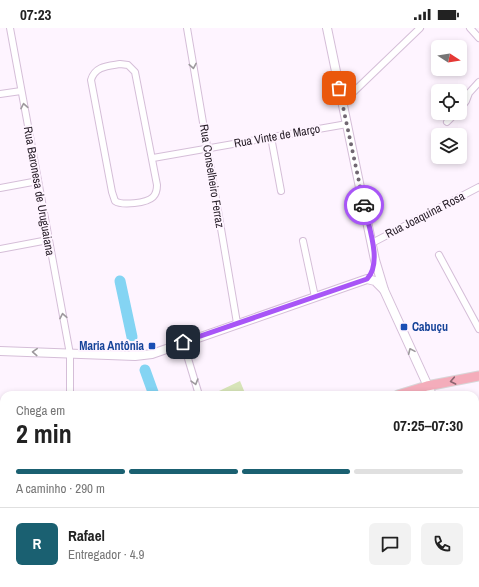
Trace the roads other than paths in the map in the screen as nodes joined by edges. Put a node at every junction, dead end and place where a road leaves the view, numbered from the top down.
1 (10, 28) edge
2 (187, 28) edge
3 (327, 28) edge
4 (420, 28) edge
5 (470, 28) edge
6 (479, 38) edge
7 (479, 82) edge
8 (21, 91) junction
9 (0, 94) edge
10 (467, 98) edge
11 (342, 103) junction
12 (347, 124) junction
13 (271, 137) junction
14 (208, 148) junction
15 (153, 158) junction
16 (38, 181) junction
17 (479, 187) edge
18 (0, 188) edge
19 (281, 191) dead end
20 (48, 240) junction
21 (303, 241) dead end
22 (372, 243) junction
23 (0, 249) edge
24 (439, 255) dead end
25 (375, 260) junction
26 (367, 279) junction
27 (384, 290) junction
28 (314, 297) junction
29 (237, 323) junction
30 (479, 329) edge
31 (183, 342) junction
32 (0, 351) edge
33 (70, 354) junction
34 (479, 376) edge
35 (427, 386) junction
36 (70, 391) edge
37 (198, 391) edge
38 (411, 391) edge
39 (430, 391) edge

1 - 8 street, Rua Baronesa de Uruguaiana
2 -> 14 street, Rua Conselheiro Ferraz
3 - 11 street
4 - 11 street
5 - 6 street
7 - 10 street
8 - 9 street
16 -> 8 street, Rua Baronesa de Uruguaiana
11 - 12 street
12 - 13 street, Rua Vinte de Março
12 - 22 street
13 - 14 street, Rua Vinte de Março
13 - 19 street
14 - 15 street, Rua Vinte de Março
14 - 29 street, Rua Conselheiro Ferraz
15 - 15 street
16 - 18 street
16 - 20 street, Rua Baronesa de Uruguaiana
17 - 22 street, Rua Joaquina Rosa
20 - 23 street
33 -> 20 street, Rua Baronesa de Uruguaiana
21 - 28 street
22 - 25 street
24 - 30 street
25 - 26 street
25 - 27 street
26 - 27 street
26 - 28 street
35 -> 27 street
28 - 29 street
29 - 31 street
31 - 33 street
31 -> 37 street
33 -> 32 street
33 - 36 street, Rua Baronesa de Uruguaiana
34 -> 35 main road
35 - 38 main road
35 - 39 street

